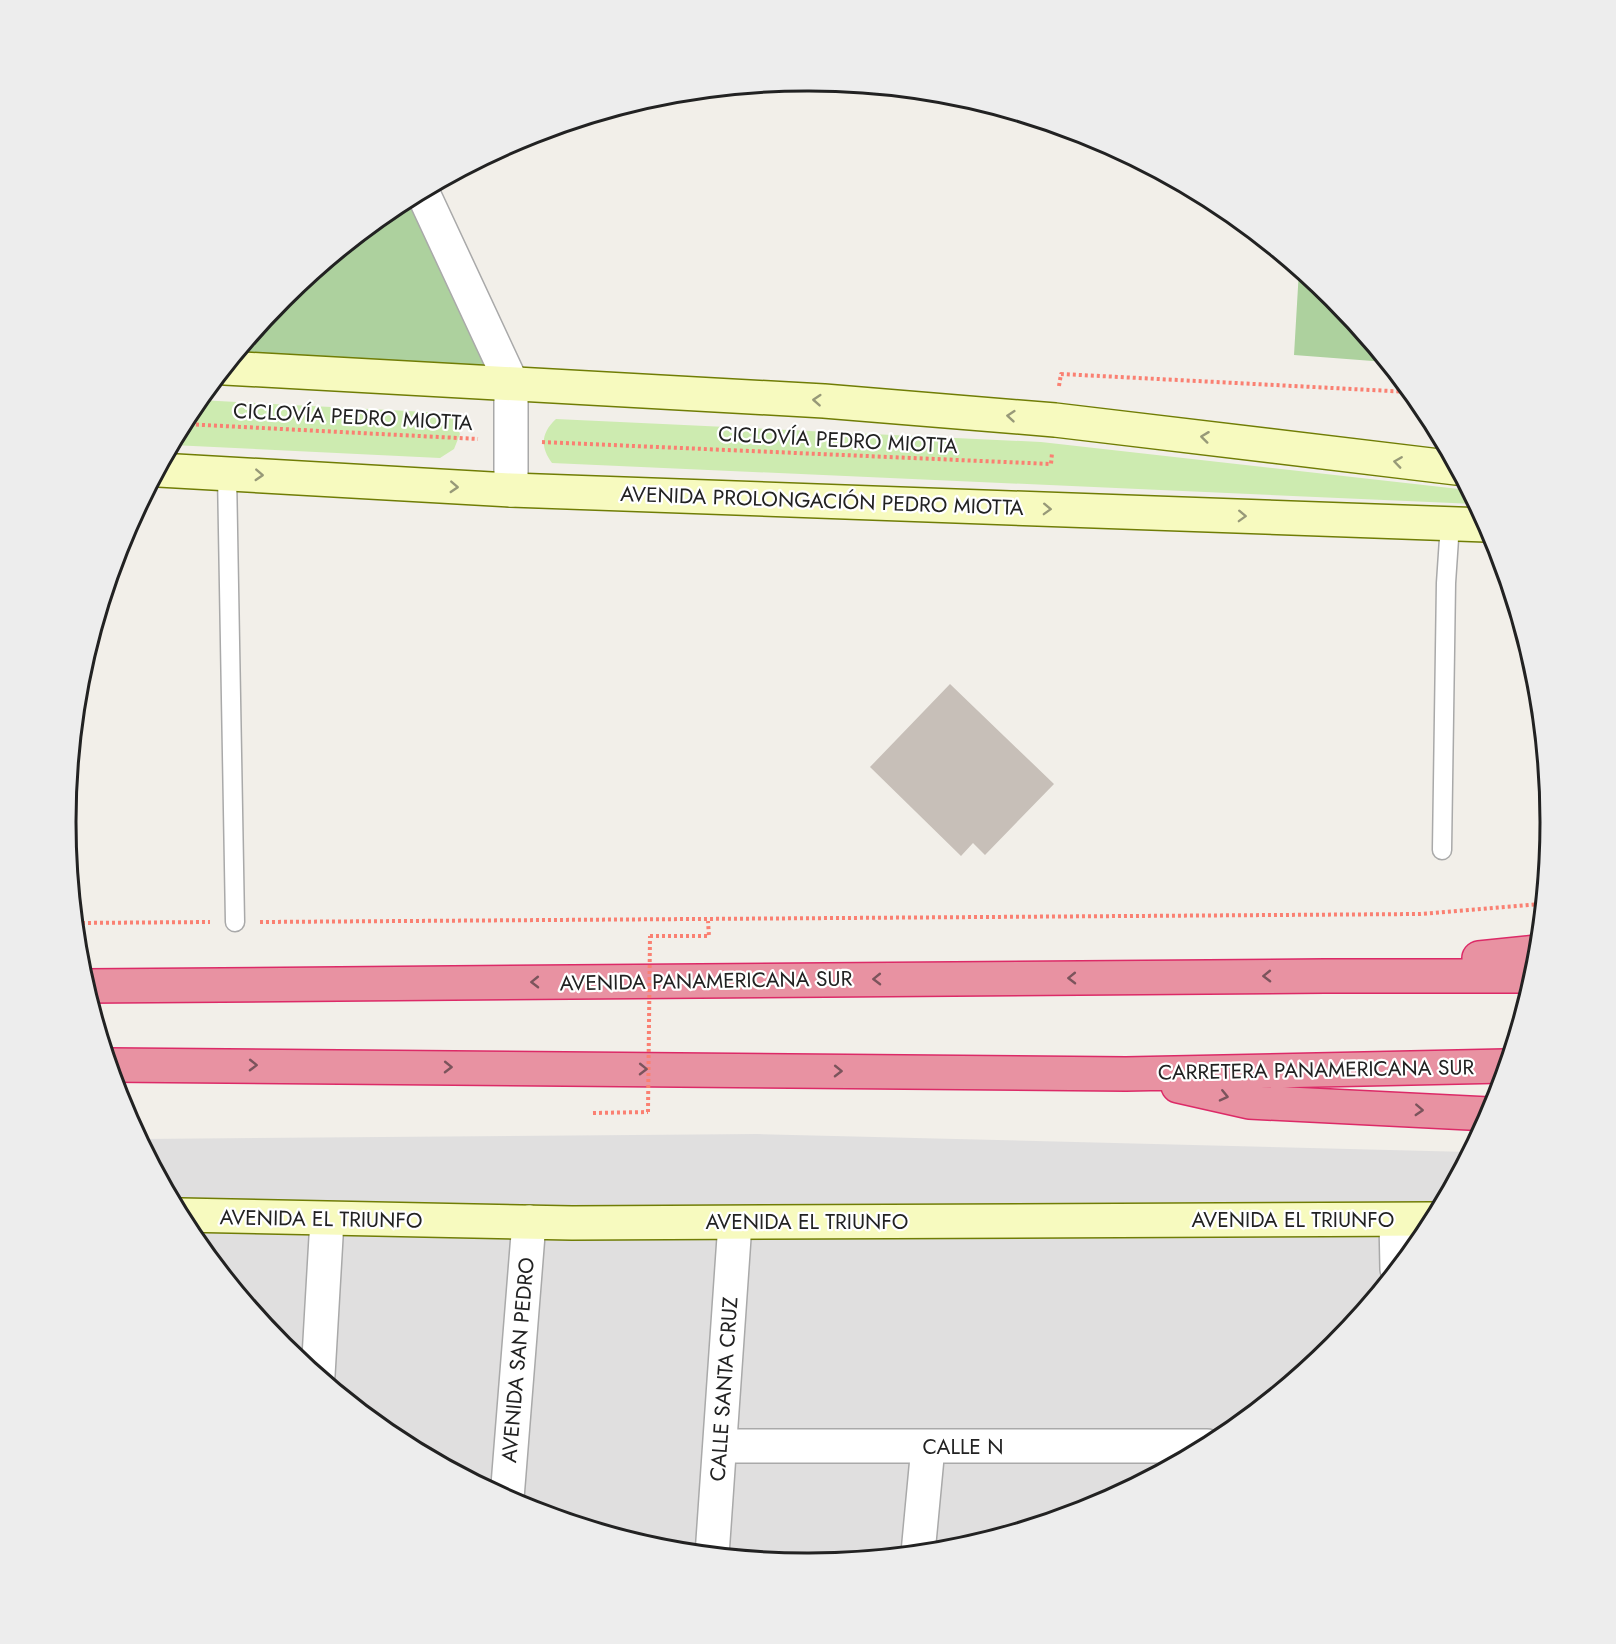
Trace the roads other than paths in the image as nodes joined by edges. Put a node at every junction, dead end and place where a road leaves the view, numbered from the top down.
1 (426, 199) edge
2 (235, 368) edge
3 (511, 382) junction
4 (1447, 467) edge
5 (167, 470) edge
6 (227, 474) junction
7 (511, 490) junction
8 (1450, 524) junction
9 (1476, 525) edge
10 (1442, 850) dead end
11 (235, 922) road end
12 (1527, 953) edge
13 (1326, 975) junction
14 (1523, 976) edge
15 (96, 986) edge
16 (118, 1065) edge
17 (216, 1065) junction
18 (1498, 1066) edge
19 (1126, 1074) junction
20 (126, 1087) edge
21 (1479, 1113) edge
22 (192, 1215) edge
23 (1421, 1219) edge
24 (327, 1220) junction
25 (1396, 1220) junction
26 (529, 1222) junction
27 (735, 1223) junction
28 (1397, 1255) edge
29 (319, 1365) edge
30 (720, 1446) junction
31 (1188, 1446) edge
32 (928, 1447) junction
33 (508, 1489) edge
34 (919, 1544) edge
35 (713, 1547) edge

1 - 3 street
2 - 3 main road
4 -> 3 main road
3 - 7 street
5 - 6 main road, AVENIDA PROLONGACIÓN PEDRO MIOTTA
6 -> 7 main road, AVENIDA PROLONGACIÓN PEDRO MIOTTA
6 - 11 lane
7 -> 8 main road, AVENIDA PROLONGACIÓN PEDRO MIOTTA
8 - 9 main road, AVENIDA PROLONGACIÓN PEDRO MIOTTA
8 - 10 lane
12 - 13 highway
13 - 14 highway
13 -> 15 highway, AVENIDA PANAMERICANA SUR
16 - 17 highway
17 -> 19 highway
17 - 20 highway
18 - 19 highway, CARRETERA PANAMERICANA SUR
19 -> 21 highway
22 - 24 main road, AVENIDA EL TRIUNFO
23 - 25 main road, AVENIDA EL TRIUNFO
24 - 26 main road, AVENIDA EL TRIUNFO
24 - 29 street
25 - 27 main road, AVENIDA EL TRIUNFO
25 - 28 street
26 - 27 main road, AVENIDA EL TRIUNFO
26 - 33 street, AVENIDA SAN PEDRO
27 - 30 street, CALLE SANTA CRUZ
30 - 32 street, CALLE N
30 - 35 street, CALLE SANTA CRUZ
31 - 32 street, CALLE N
32 - 34 street

